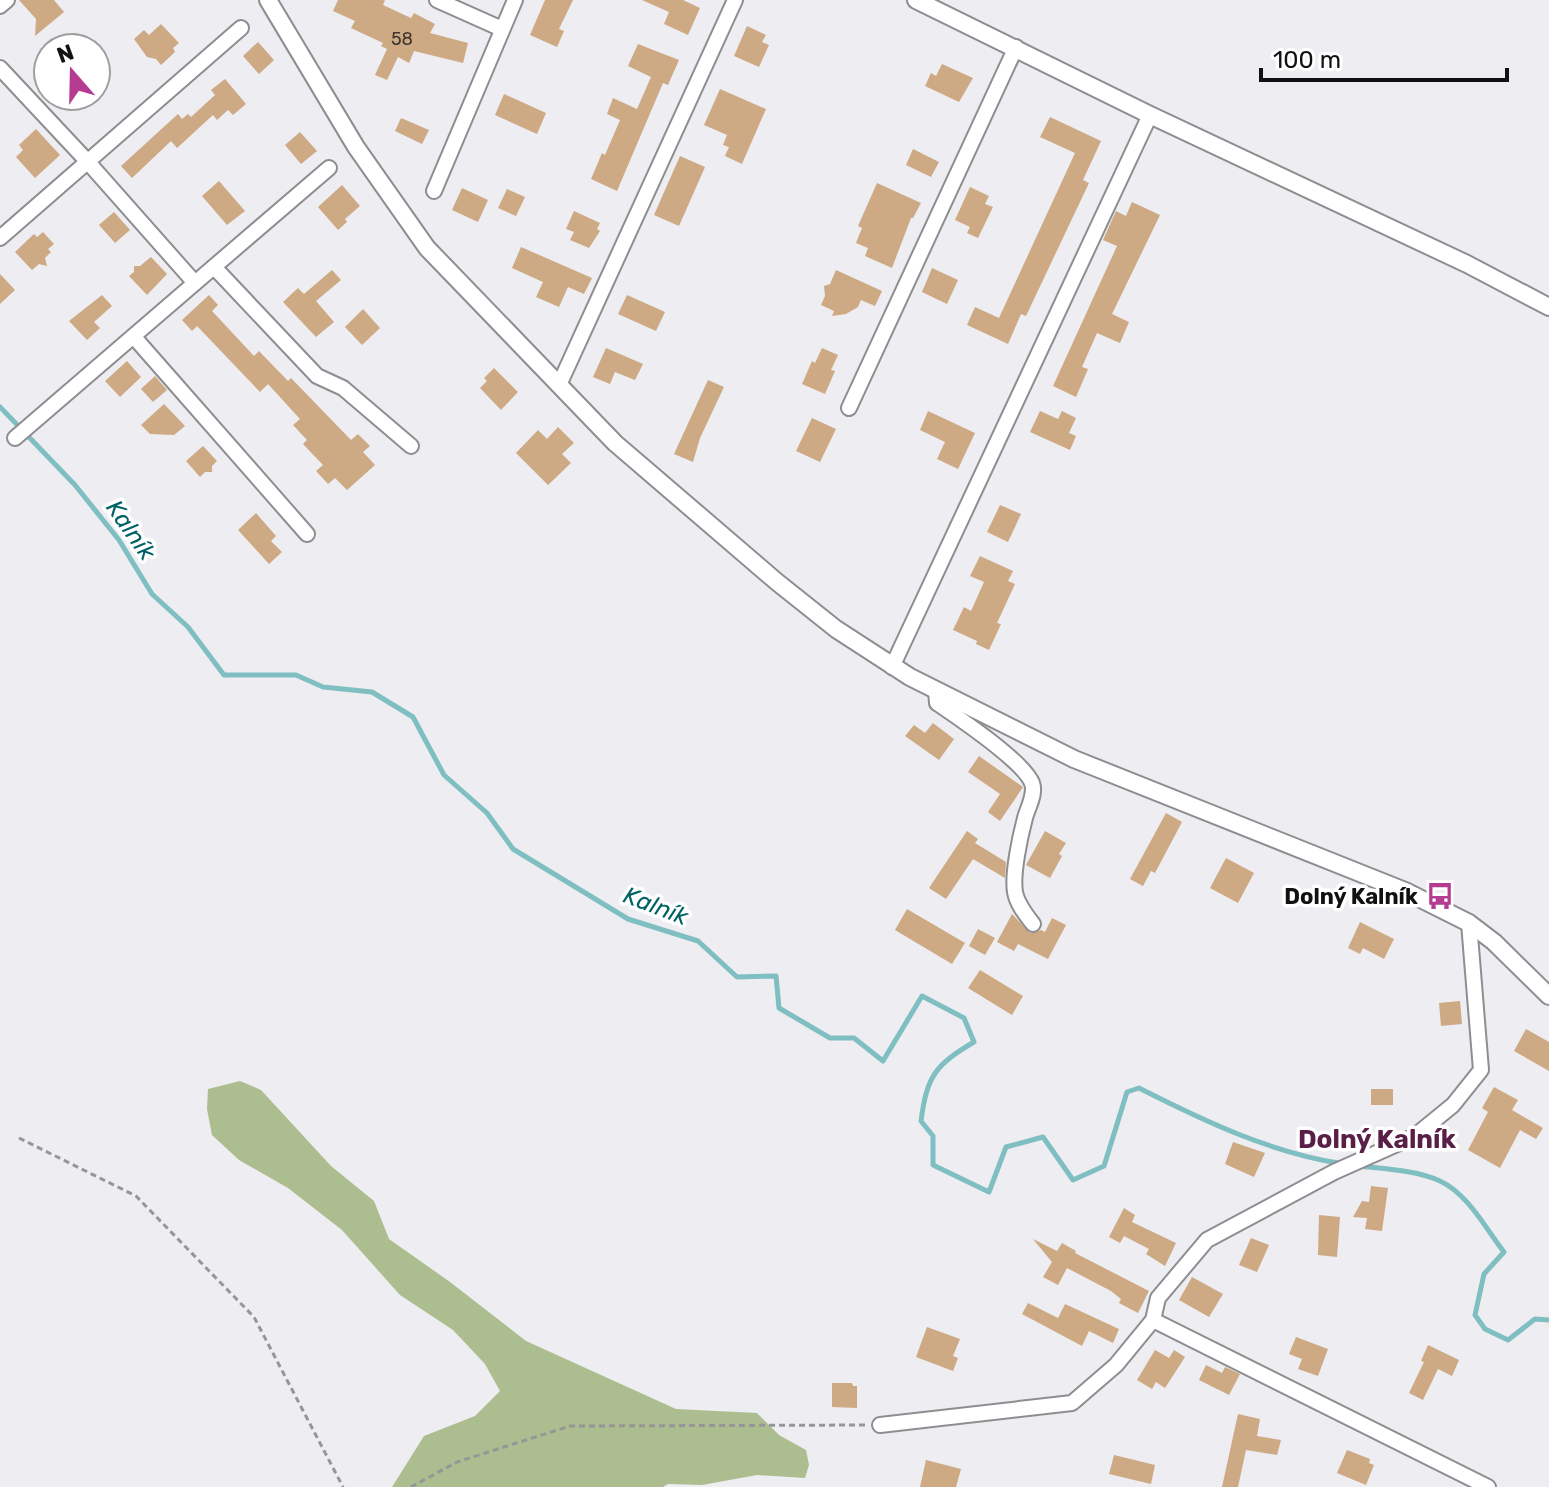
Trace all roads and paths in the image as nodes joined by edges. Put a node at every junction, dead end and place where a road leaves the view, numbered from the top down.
1 (7, 0) edge
2 (268, 0) edge
3 (437, 0) edge
4 (515, 0) edge
5 (735, 0) edge
6 (916, 0) edge
7 (0, 6) edge
8 (241, 28) dead end
9 (502, 29) junction
10 (1016, 47) junction
11 (0, 68) edge
12 (1150, 115) junction
13 (87, 161) junction
14 (329, 168) dead end
15 (434, 191) dead end
16 (0, 238) edge
17 (214, 267) junction
18 (195, 283) junction
19 (1549, 307) edge
20 (134, 337) junction
21 (559, 385) junction
22 (849, 408) dead end
23 (15, 438) dead end
24 (411, 446) dead end
25 (307, 534) dead end
26 (892, 667) junction
27 (936, 690) junction
28 (1469, 923) junction
29 (1033, 924) dead end
30 (1549, 996) edge
31 (19, 1138) dead end
32 (1153, 1320) junction
33 (880, 1425) joint
34 (1482, 1486) edge
35 (343, 1487) edge
36 (411, 1487) edge

1 - 7 street
2 - 21 street
3 - 9 street
4 - 9 street
5 - 21 street
6 - 10 street
8 - 13 street
9 - 15 street
10 - 12 street
10 - 22 street
11 - 13 street
12 - 19 street
12 - 26 street
13 - 16 street
13 - 18 street
14 - 17 street
17 - 18 street
17 - 24 street
18 - 20 street
20 - 23 street
20 - 25 street
21 - 26 street
26 - 27 street
27 - 28 street
27 - 29 street
28 - 30 street
28 - 32 street
31 - 35 path
32 - 33 street
32 - 34 street
33 - 36 path

